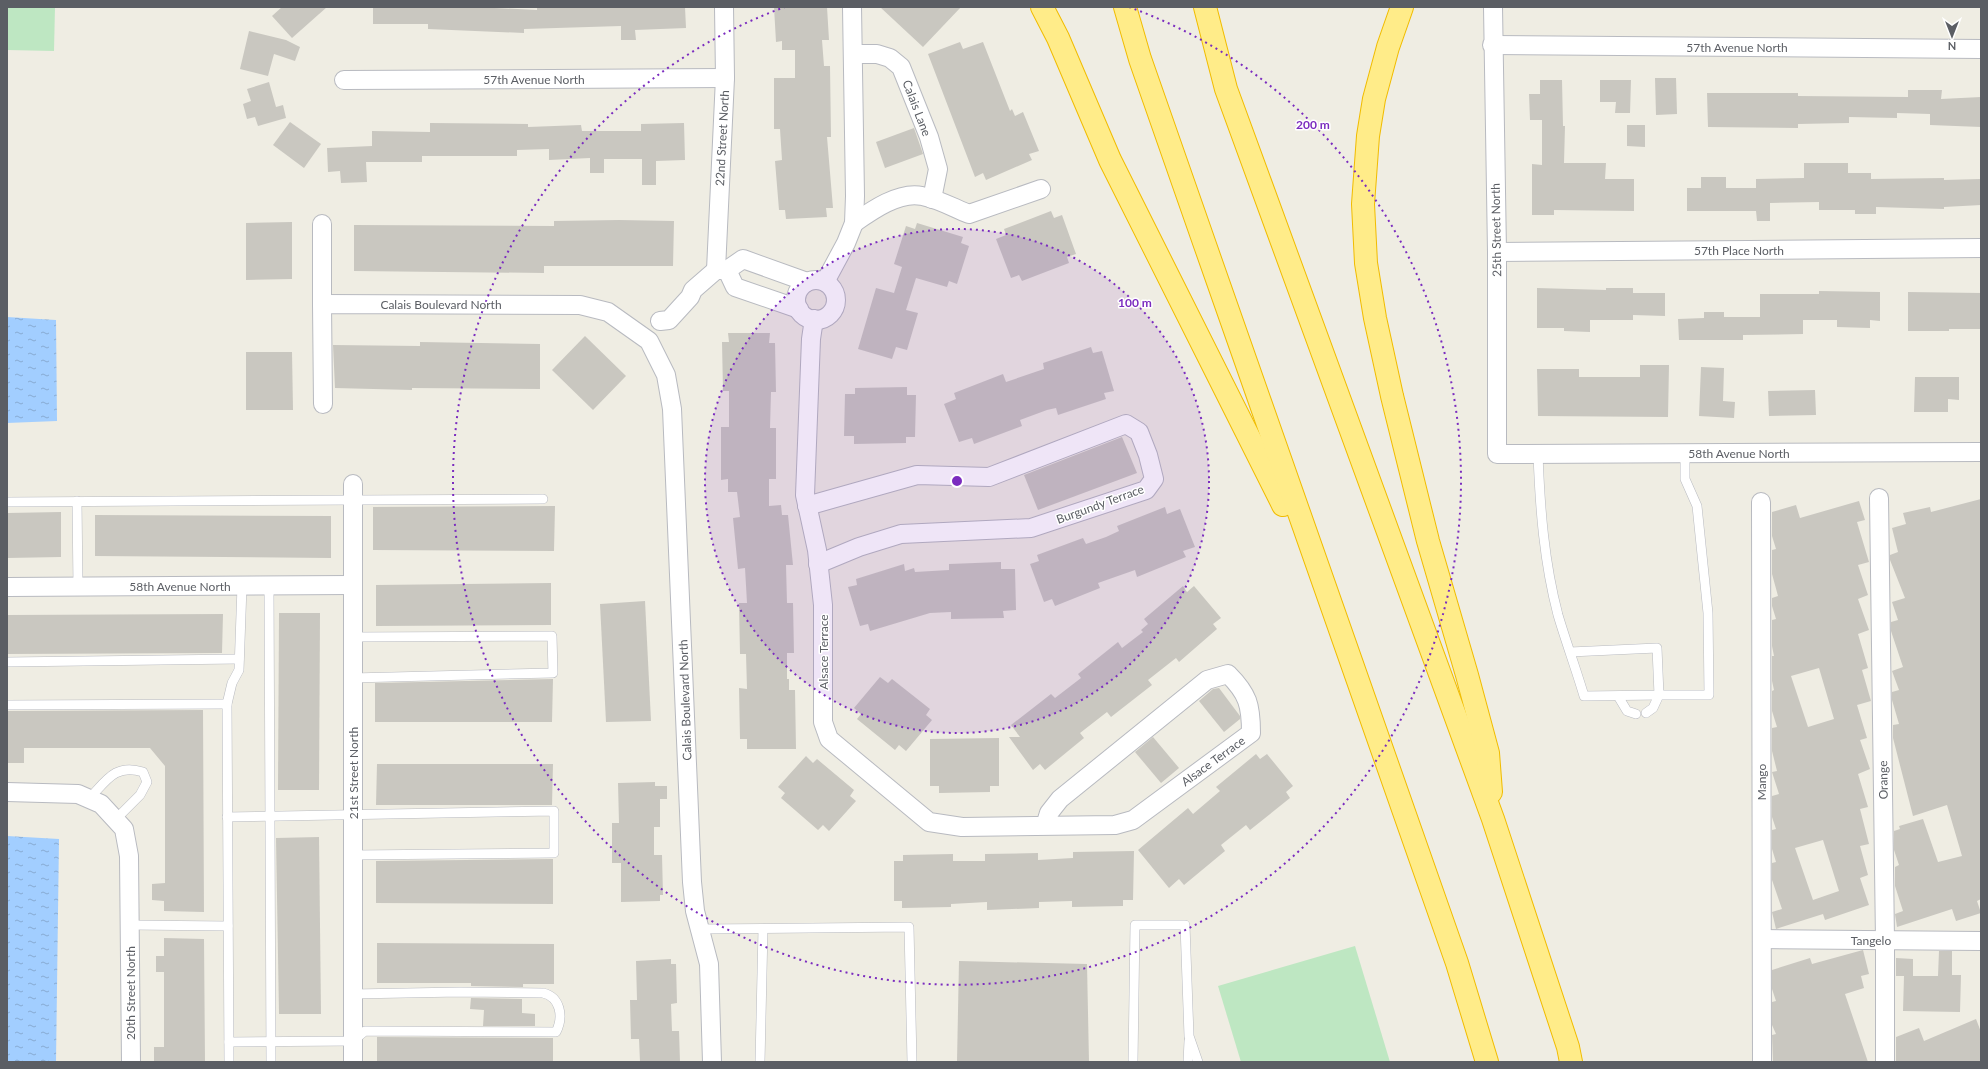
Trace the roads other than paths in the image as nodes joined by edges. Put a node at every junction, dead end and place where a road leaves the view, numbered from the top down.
1 (724, 7) edge
2 (852, 7) edge
3 (1042, 7) edge
4 (1125, 7) edge
5 (1205, 7) edge
6 (1402, 7) edge
7 (1492, 7) edge
8 (1492, 45) junction
9 (1981, 49) edge
10 (852, 54) junction
11 (725, 78) junction
12 (344, 80) dead end
13 (1041, 189) dead end
14 (932, 199) junction
15 (322, 224) dead end
16 (854, 224) junction
17 (1981, 248) edge
18 (1497, 252) junction
19 (721, 270) junction
20 (807, 282) junction
21 (825, 282) junction
22 (322, 304) junction
23 (799, 309) junction
24 (814, 319) junction
25 (649, 341) junction
26 (323, 404) dead end
27 (1981, 452) edge
28 (1685, 453) junction
29 (1497, 454) joint
30 (1538, 454) junction
31 (353, 492) junction
32 (1879, 498) dead end
33 (543, 499) dead end
34 (77, 501) junction
35 (7, 502) edge
36 (1761, 502) dead end
37 (807, 506) junction
38 (818, 564) junction
39 (352, 585) junction
40 (242, 586) junction
41 (269, 586) junction
42 (7, 587) edge
43 (78, 587) junction
44 (1335, 618) junction
45 (352, 636) junction
46 (1570, 652) junction
47 (239, 659) junction
48 (7, 662) edge
49 (352, 678) junction
50 (1659, 695) junction
51 (1618, 696) junction
52 (227, 704) junction
53 (7, 705) edge
54 (1646, 713) dead end
55 (1636, 714) dead end
56 (7, 792) edge
57 (89, 799) junction
58 (353, 814) junction
59 (269, 816) junction
60 (227, 817) junction
61 (1493, 819) junction
62 (115, 820) junction
63 (1045, 826) junction
64 (353, 854) junction
65 (130, 925) junction
66 (228, 926) junction
67 (699, 929) junction
68 (763, 929) junction
69 (1762, 939) junction
70 (1885, 940) junction
71 (1981, 941) edge
72 (353, 994) junction
73 (1189, 1036) junction
74 (271, 1041) junction
75 (353, 1041) junction
76 (229, 1042) junction
77 (130, 1062) edge
78 (229, 1062) edge
79 (271, 1062) edge
80 (353, 1062) edge
81 (712, 1062) edge
82 (760, 1062) edge
83 (912, 1062) edge
84 (1133, 1062) edge
85 (1188, 1062) edge
86 (1198, 1062) edge
87 (1487, 1062) edge
88 (1571, 1062) edge
89 (1762, 1062) edge
90 (1885, 1062) edge

1 - 11 street, 22nd Street North
2 - 10 street
3 - 44 highway
4 - 44 highway
5 - 61 highway
6 - 61 highway
7 - 8 street, 25th Street North
8 - 9 street, 57th Avenue North
8 - 18 street, 25th Street North
10 - 14 street, Calais Lane
10 - 16 street
11 - 12 street, 57th Avenue North
11 - 19 street, 22nd Street North
13 - 14 street
14 - 16 street
15 - 22 street
16 - 21 street
17 - 18 street, 57th Place North
18 - 29 street, 25th Street North
19 - 20 street
19 - 23 street
19 - 25 street
20 - 21 street
20 - 23 street
21 - 24 street
22 - 25 street, Calais Boulevard North
22 - 26 street
23 - 24 street
24 - 37 street, Alsace Terrace
25 - 67 street, Calais Boulevard North
27 - 28 street, 58th Avenue North
28 - 30 street, 58th Avenue North
28 - 50 lane
29 - 30 street, 58th Avenue North
30 - 46 lane
31 - 33 lane
31 - 34 lane
31 - 39 street, 21st Street North
32 - 70 street, Orange
34 - 35 lane
34 - 43 lane
36 - 69 street, Mango
37 - 38 street, Alsace Terrace
37 - 38 street, Burgundy Terrace
38 - 63 street, Alsace Terrace
39 - 41 street, 58th Avenue North
39 - 45 street, 21st Street North
40 - 41 street, 58th Avenue North
40 - 43 street, 58th Avenue North
40 - 47 lane
41 - 59 lane
42 - 43 street, 58th Avenue North
44 - 87 highway
45 - 49 street, 21st Street North
45 - 49 lane
46 - 50 lane
46 - 51 lane
47 - 48 lane
47 - 52 lane
49 - 58 street, 21st Street North
50 - 51 lane
50 - 54 lane
51 - 55 lane
52 - 53 lane
52 - 60 lane
56 - 57 street, 20th Street North
57 - 62 street, 20th Street North
57 - 62 lane
58 - 59 lane
58 - 64 street, 21st Street North
58 - 64 lane
59 - 60 lane
59 - 74 lane
60 - 66 lane
61 - 88 highway
62 - 65 street, 20th Street North
63 - 63 street, Alsace Terrace
64 - 72 street, 21st Street North
65 - 66 lane
65 - 77 street, 20th Street North
66 - 76 lane
67 - 68 lane
67 - 81 street, Calais Boulevard North
68 - 82 lane
68 - 83 lane
69 - 70 street, Tangelo
69 - 89 street, Mango
70 - 71 street, Tangelo
70 - 90 street, Orange
72 - 75 street, 21st Street North
72 - 75 lane
73 - 84 lane
73 - 85 lane
73 - 86 lane
74 - 75 lane
74 - 76 lane
74 - 79 lane
75 - 80 street, 21st Street North
76 - 78 lane

